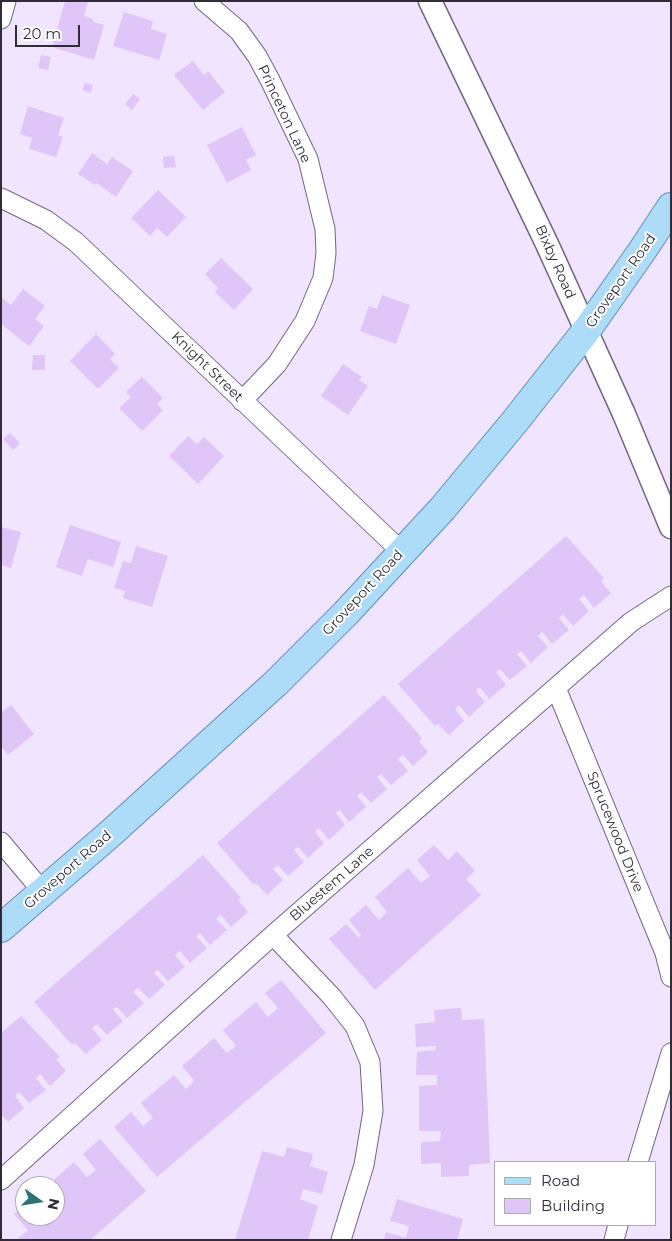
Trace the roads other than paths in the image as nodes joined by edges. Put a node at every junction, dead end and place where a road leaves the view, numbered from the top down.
1 (6, 1) edge
2 (204, 1) edge
3 (430, 1) edge
4 (1, 18) edge
5 (1, 198) edge
6 (671, 207) edge
7 (586, 331) junction
8 (242, 401) junction
9 (671, 527) edge
10 (402, 552) junction
11 (671, 596) edge
12 (556, 688) junction
13 (1, 842) edge
14 (43, 892) junction
15 (1, 928) edge
16 (273, 935) junction
17 (671, 977) edge
18 (671, 1053) edge
19 (638, 1161) edge
20 (1, 1180) edge
21 (618, 1226) edge
22 (341, 1240) edge
23 (614, 1240) edge

1 - 4 street
2 - 8 street, Princeton Lane
3 - 7 street, Bixby Road
5 - 8 street, Knight Street
6 - 7 main road, Groveport Road
7 - 9 street, Bixby Road
7 - 10 main road, Groveport Road
8 - 10 street, Knight Street
10 - 14 main road, Groveport Road
11 - 12 street, Bluestem Lane
12 - 16 street, Bluestem Lane
12 - 17 street, Sprucewood Drive
13 - 14 street
14 - 15 main road, Groveport Road
16 - 20 street, Bluestem Lane
16 - 22 street
18 - 19 street
21 - 23 street

